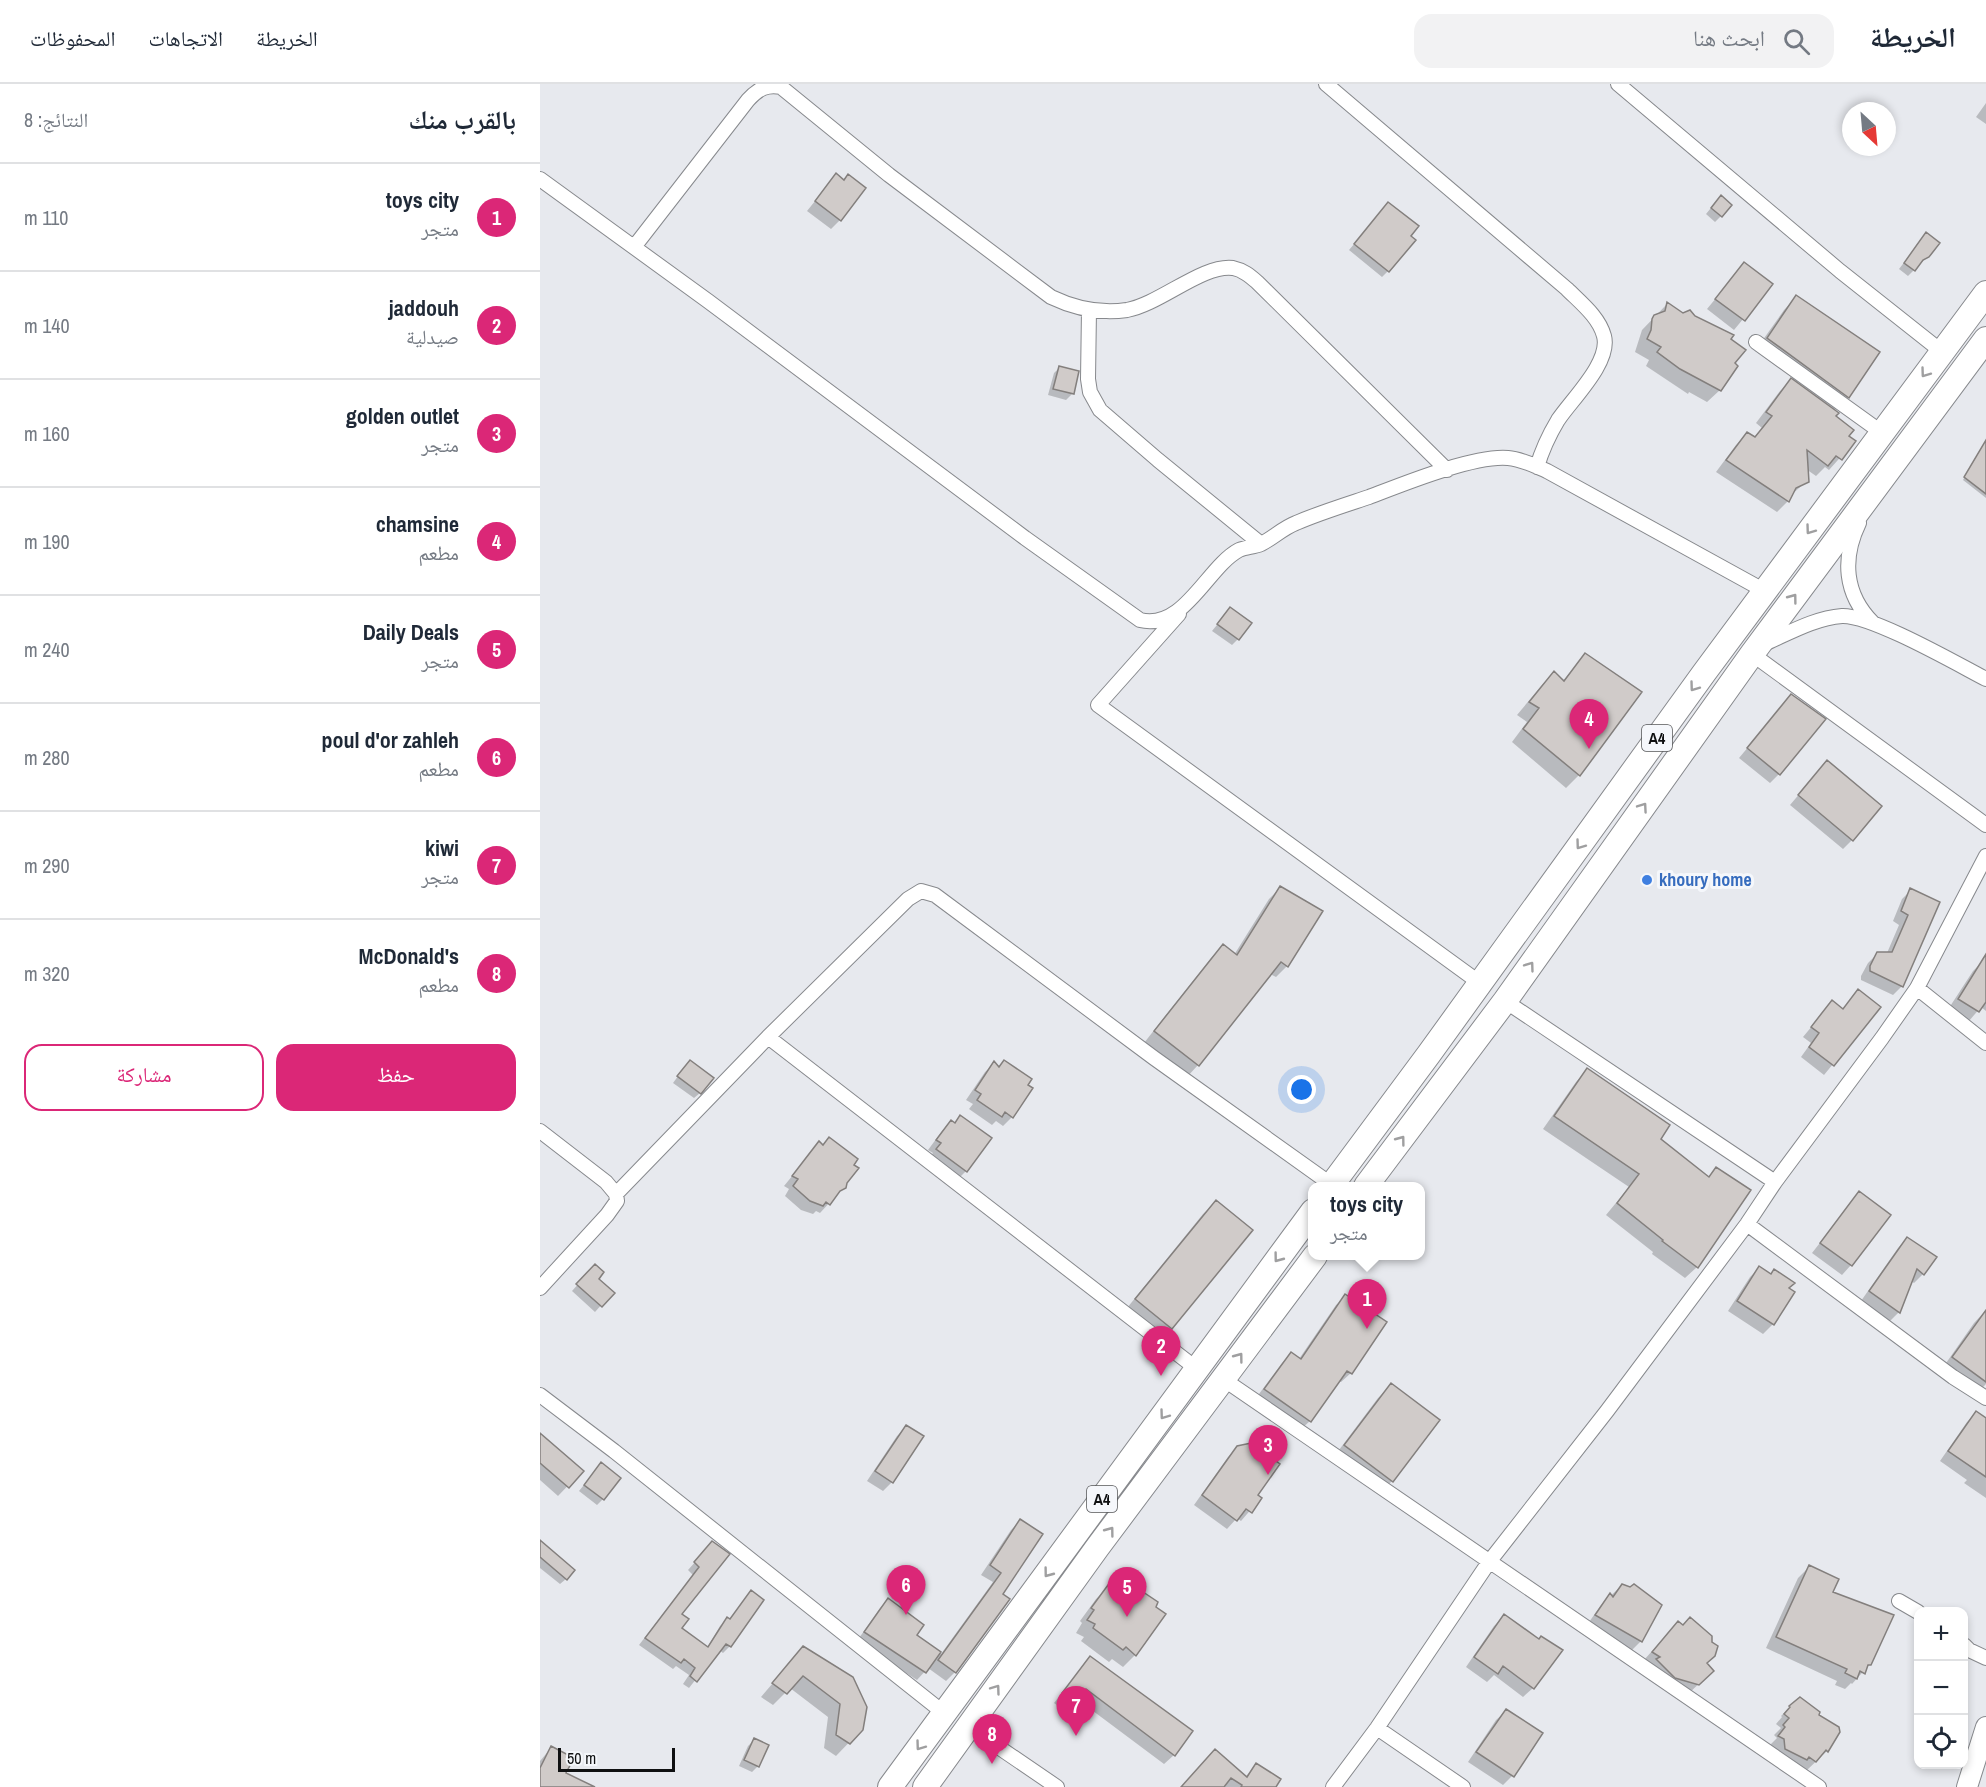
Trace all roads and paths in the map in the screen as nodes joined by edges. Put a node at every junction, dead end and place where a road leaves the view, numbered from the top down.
1 (1326, 84) edge
2 (1618, 84) edge
3 (540, 179) edge
4 (634, 247) junction
5 (1986, 293) edge
6 (1089, 310) junction
7 (1755, 342) dead end
8 (1983, 348) edge
9 (1941, 351) junction
10 (1881, 432) junction
11 (1537, 467) junction
12 (1447, 470) junction
13 (1880, 480) junction
14 (1261, 544) junction
15 (1765, 591) junction
16 (1188, 603) junction
17 (1875, 624) junction
18 (1754, 650) junction
19 (1986, 679) edge
20 (1986, 825) edge
21 (1986, 856) edge
22 (1982, 876) edge
23 (1480, 983) junction
24 (1917, 988) junction
25 (1505, 1001) junction
26 (768, 1037) junction
27 (1986, 1043) edge
28 (540, 1131) edge
29 (1326, 1182) edge
30 (1335, 1182) edge
31 (1369, 1182) edge
32 (1775, 1182) junction
33 (616, 1194) junction
34 (1308, 1218) edge
35 (1747, 1224) junction
36 (1312, 1260) edge
37 (540, 1288) edge
38 (1197, 1369) junction
39 (1223, 1379) junction
40 (540, 1395) edge
41 (1986, 1398) edge
42 (1489, 1562) junction
43 (1899, 1600) dead end
44 (1914, 1609) edge
45 (1968, 1649) edge
46 (1986, 1658) edge
47 (944, 1713) junction
48 (969, 1727) junction
49 (1986, 1727) edge
50 (1377, 1728) junction
51 (890, 1787) edge
52 (925, 1787) edge
53 (1058, 1787) edge
54 (1333, 1787) edge
55 (1463, 1787) edge
56 (1819, 1787) edge
57 (1967, 1787) edge

1 - 11 street
2 - 9 street
3 - 4 street
4 - 6 street
4 - 16 street
5 - 9 highway, A4
6 - 12 street
6 - 14 street
7 - 10 street
8 - 13 highway, A4
9 -> 10 highway, A4
10 -> 15 highway, A4
11 - 12 street
11 - 15 street
12 - 14 street
13 - 17 street
18 -> 13 highway, A4
14 - 16 street
15 -> 23 highway, A4
16 - 23 street
17 - 18 street
17 - 19 street
18 - 20 street
25 -> 18 highway, A4
21 - 22 street
22 - 24 street
23 - 30 highway, A4
24 - 27 street
24 - 32 street
31 -> 25 highway, A4
25 - 32 street
26 - 29 street
26 - 33 street
26 - 38 street
28 - 33 street
32 - 35 street
33 - 37 street
34 -> 38 highway, A4
35 - 41 street
35 - 42 street
39 -> 36 highway, A4
38 -> 47 highway, A4
39 - 42 street
48 -> 39 highway, A4
40 - 47 street
42 - 50 street
42 - 56 street
43 - 44 street
45 - 46 street
47 -> 51 highway, A4
48 - 52 highway, A4
48 - 53 street
49 - 57 main road
50 - 54 street
50 - 55 street

